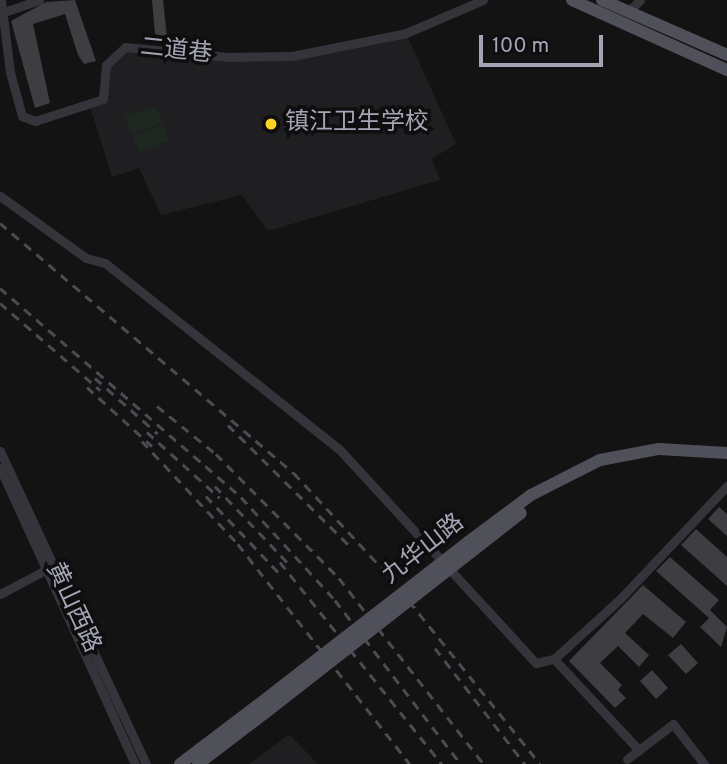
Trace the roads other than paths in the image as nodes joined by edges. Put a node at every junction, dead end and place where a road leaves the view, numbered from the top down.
1 (1, 0) edge
2 (39, 0) edge
3 (483, 0) edge
4 (572, 0) edge
5 (602, 0) edge
6 (640, 0) edge
7 (7, 11) junction
8 (628, 12) junction
9 (727, 55) edge
10 (727, 70) edge
11 (0, 196) edge
12 (0, 451) edge
13 (727, 453) edge
14 (727, 461) edge
15 (0, 468) edge
16 (727, 486) edge
17 (471, 546) junction
18 (50, 568) junction
19 (0, 594) edge
20 (554, 659) junction
21 (262, 709) junction
22 (639, 750) junction
23 (627, 759) dead end
24 (135, 764) edge
25 (146, 764) edge
26 (180, 764) edge
27 (198, 764) edge
28 (704, 764) edge

1 - 7 street, 二道巷
2 - 7 street
3 - 7 street, 二道巷
4 - 10 main road
5 - 8 main road
6 - 8 street
8 - 9 main road
11 - 20 street
12 - 18 street, 黄山西路
13 - 17 main road, 九华山路
14 - 17 main road, 九华山路
15 - 18 street, 黄山西路
16 - 20 street
17 - 21 main road, 九华山路, bridge
18 - 19 street
18 - 24 street, 黄山西路
18 - 25 street, 黄山西路
20 - 22 street
21 - 26 main road, 九华山路
21 - 27 main road, 九华山路
22 - 23 street
22 - 28 street

